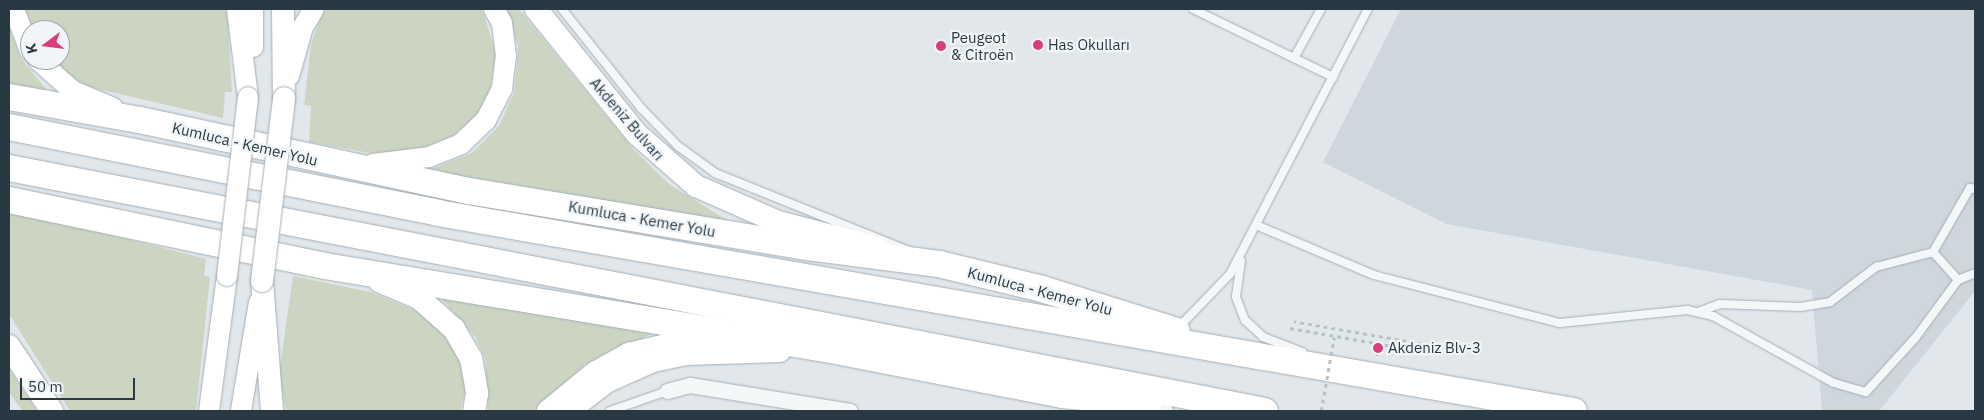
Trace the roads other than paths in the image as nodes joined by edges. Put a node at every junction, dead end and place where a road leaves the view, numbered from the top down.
1 (14, 9) edge
2 (237, 9) edge
3 (254, 9) edge
4 (283, 9) edge
5 (314, 9) edge
6 (494, 9) edge
7 (536, 9) edge
8 (562, 9) edge
9 (1192, 9) edge
10 (1321, 9) edge
11 (1368, 9) edge
12 (20, 25) edge
13 (1294, 58) junction
14 (49, 70) edge
15 (1333, 77) junction
16 (248, 96) junction
17 (9, 97) edge
18 (284, 98) junction
19 (140, 120) junction
20 (9, 127) edge
21 (338, 165) junction
22 (9, 168) edge
23 (1975, 189) edge
24 (9, 200) edge
25 (1256, 225) junction
26 (1247, 242) junction
27 (1933, 252) junction
28 (939, 264) junction
29 (325, 266) junction
30 (1975, 273) edge
31 (1958, 280) junction
32 (262, 281) junction
33 (1697, 312) junction
34 (1164, 336) junction
35 (9, 346) edge
36 (780, 352) junction
37 (1368, 376) junction
38 (667, 391) joint
39 (1062, 395) junction
40 (1163, 408) edge
41 (52, 411) edge
42 (209, 411) edge
43 (242, 411) edge
44 (272, 411) edge
45 (474, 411) edge
46 (548, 411) edge
47 (570, 411) edge
48 (610, 411) edge
49 (850, 411) edge
50 (1242, 411) edge
51 (1265, 411) edge
52 (1574, 411) edge

1 - 12 street
2 - 16 street
3 - 16 street
4 - 18 main road
5 - 18 street
6 - 21 street
7 - 28 main road, Akdeniz Bulvarı
8 - 28 lane
9 - 13 lane
10 - 13 lane
11 - 15 lane
13 - 15 lane
14 - 19 street
15 - 25 lane
16 - 42 street, bridge
17 - 19 highway, Kumluca - Kemer Yolu
18 - 32 main road, bridge
19 - 21 highway, Kumluca - Kemer Yolu
20 - 34 highway, Kumluca - Kemer Yolu
21 - 28 highway, Kumluca - Kemer Yolu
22 - 51 highway
23 - 27 lane
24 - 29 highway
25 - 26 lane
25 - 33 lane
26 - 34 lane
26 - 37 lane
27 - 31 lane
27 - 33 lane
28 - 34 highway, Kumluca - Kemer Yolu
29 - 39 highway
29 - 45 main road
30 - 31 lane
31 - 33 lane
32 - 43 street
32 - 44 main road
34 - 37 highway, Kumluca - Kemer Yolu
35 - 41 main road
36 - 39 main road
36 - 46 main road
36 - 47 street
37 - 52 highway, Kumluca - Kemer Yolu
38 - 48 lane
38 - 49 street
39 - 40 highway
40 - 50 highway

